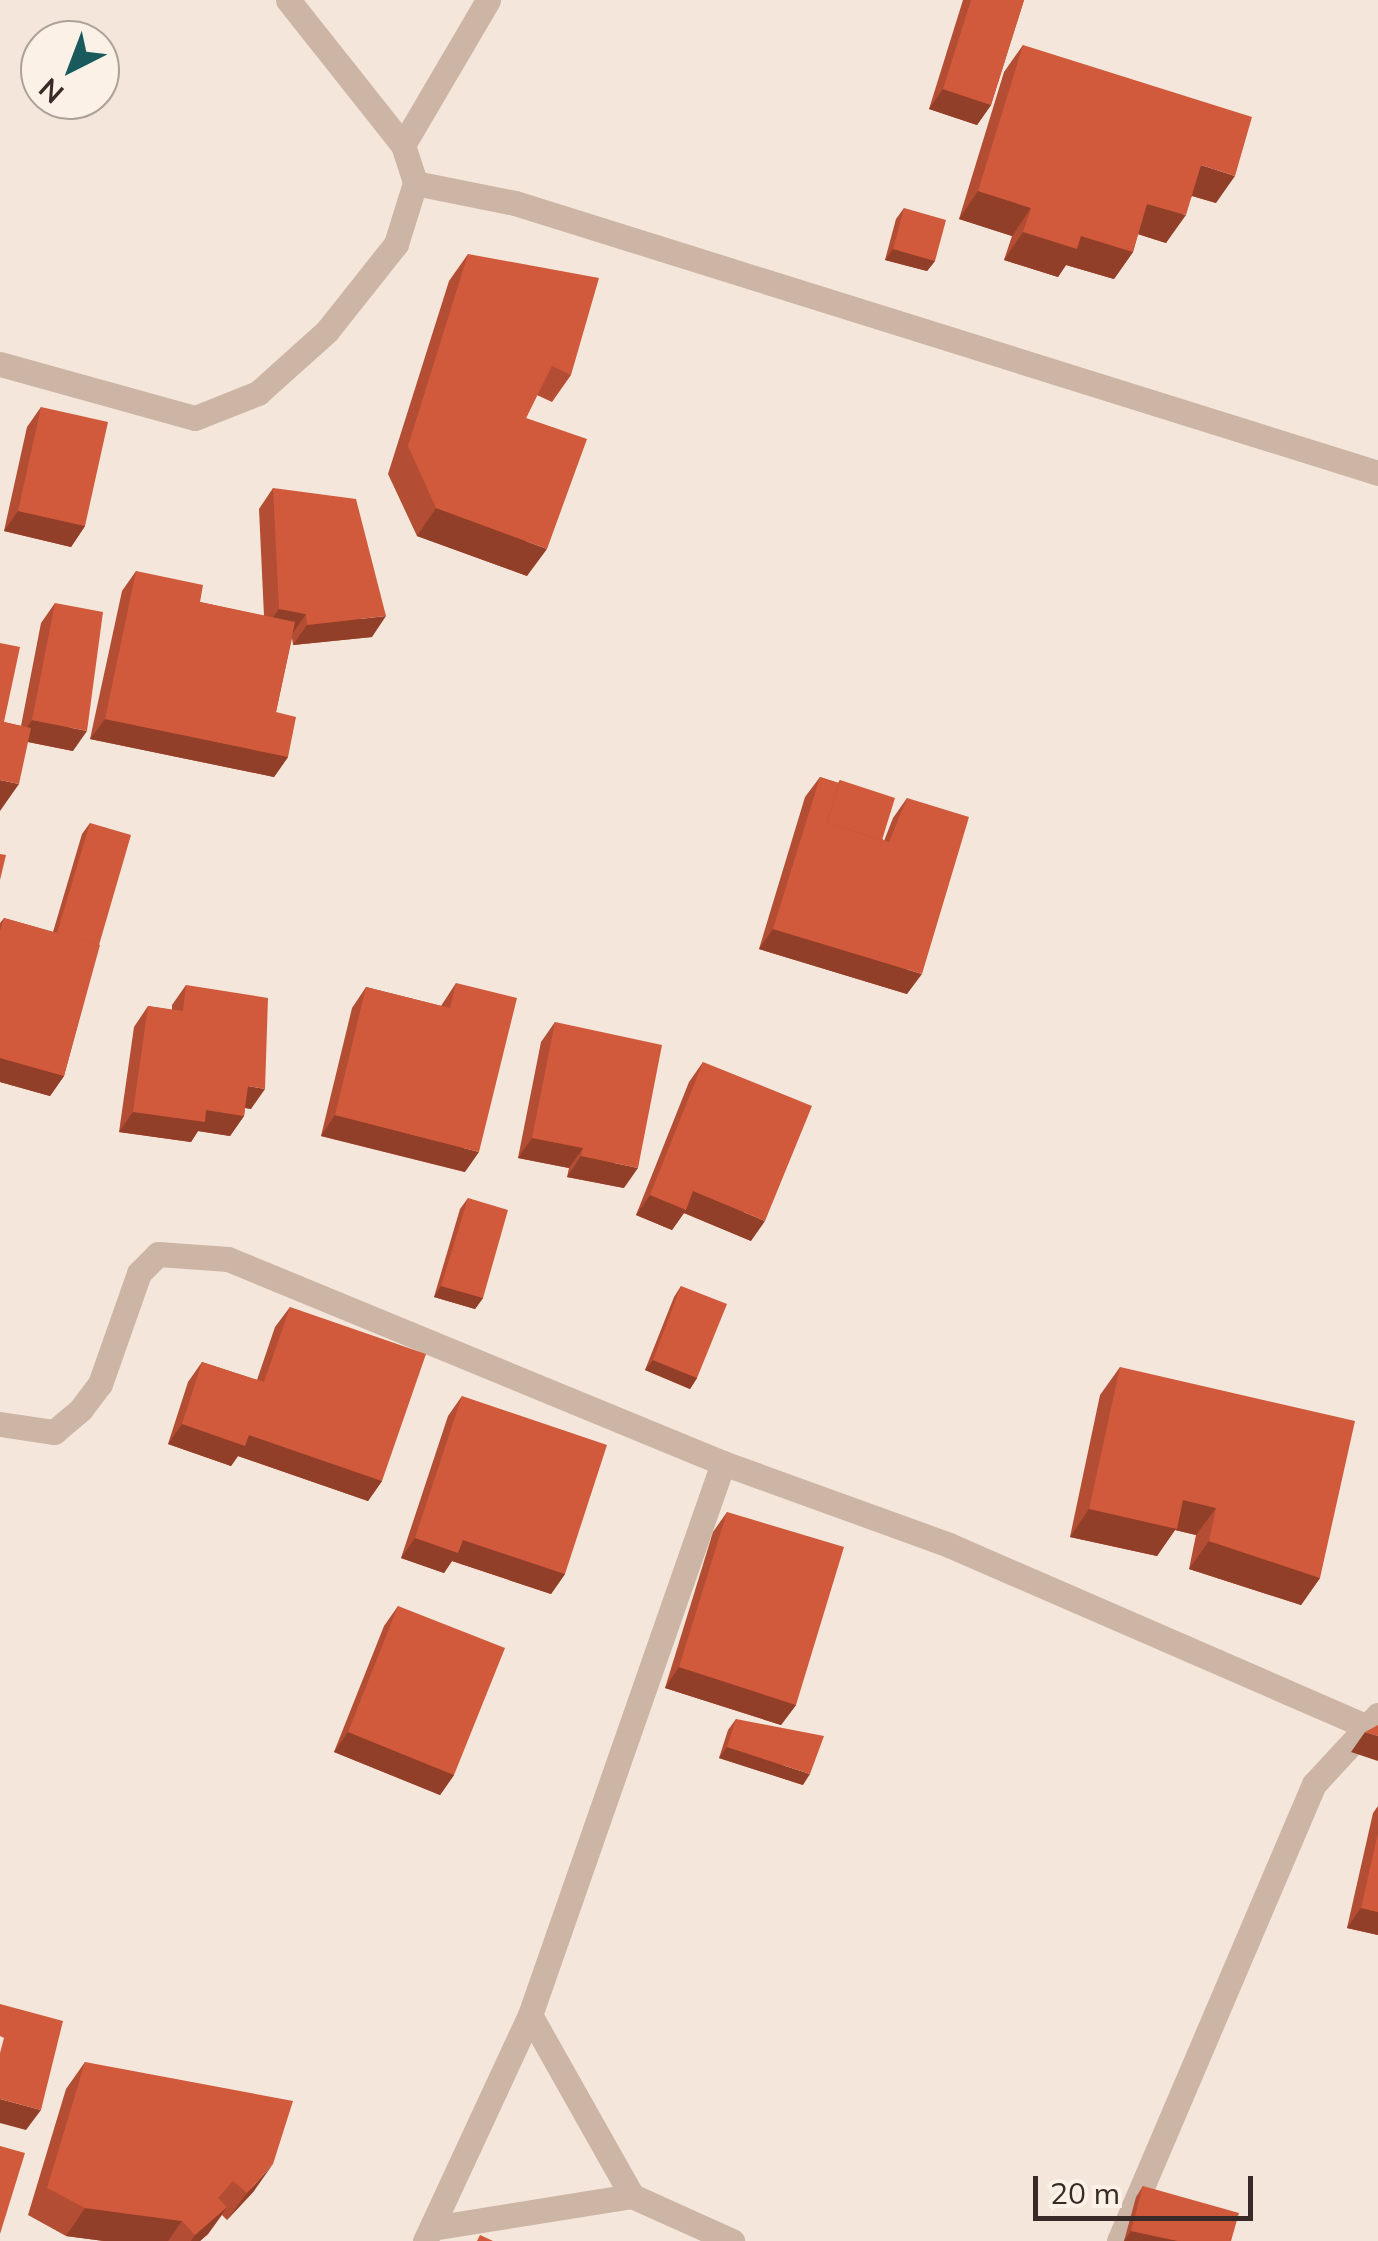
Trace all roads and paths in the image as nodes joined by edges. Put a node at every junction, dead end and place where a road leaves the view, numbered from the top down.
1 (288, 0) edge
2 (488, 0) edge
3 (403, 144) junction
4 (415, 184) junction
5 (0, 364) edge
6 (1378, 473) edge
7 (0, 1424) edge
8 (723, 1463) junction
9 (1369, 1719) edge
10 (530, 2015) junction
11 (632, 2196) junction
12 (428, 2235) edge
13 (732, 2241) edge
14 (1119, 2241) edge

1 - 3 street
2 - 3 street
3 - 4 street
4 - 5 street
4 - 6 street
7 - 8 street
8 - 9 street
8 - 10 street
9 - 14 street
10 - 11 street
10 - 12 street
11 - 12 street
11 - 13 street

